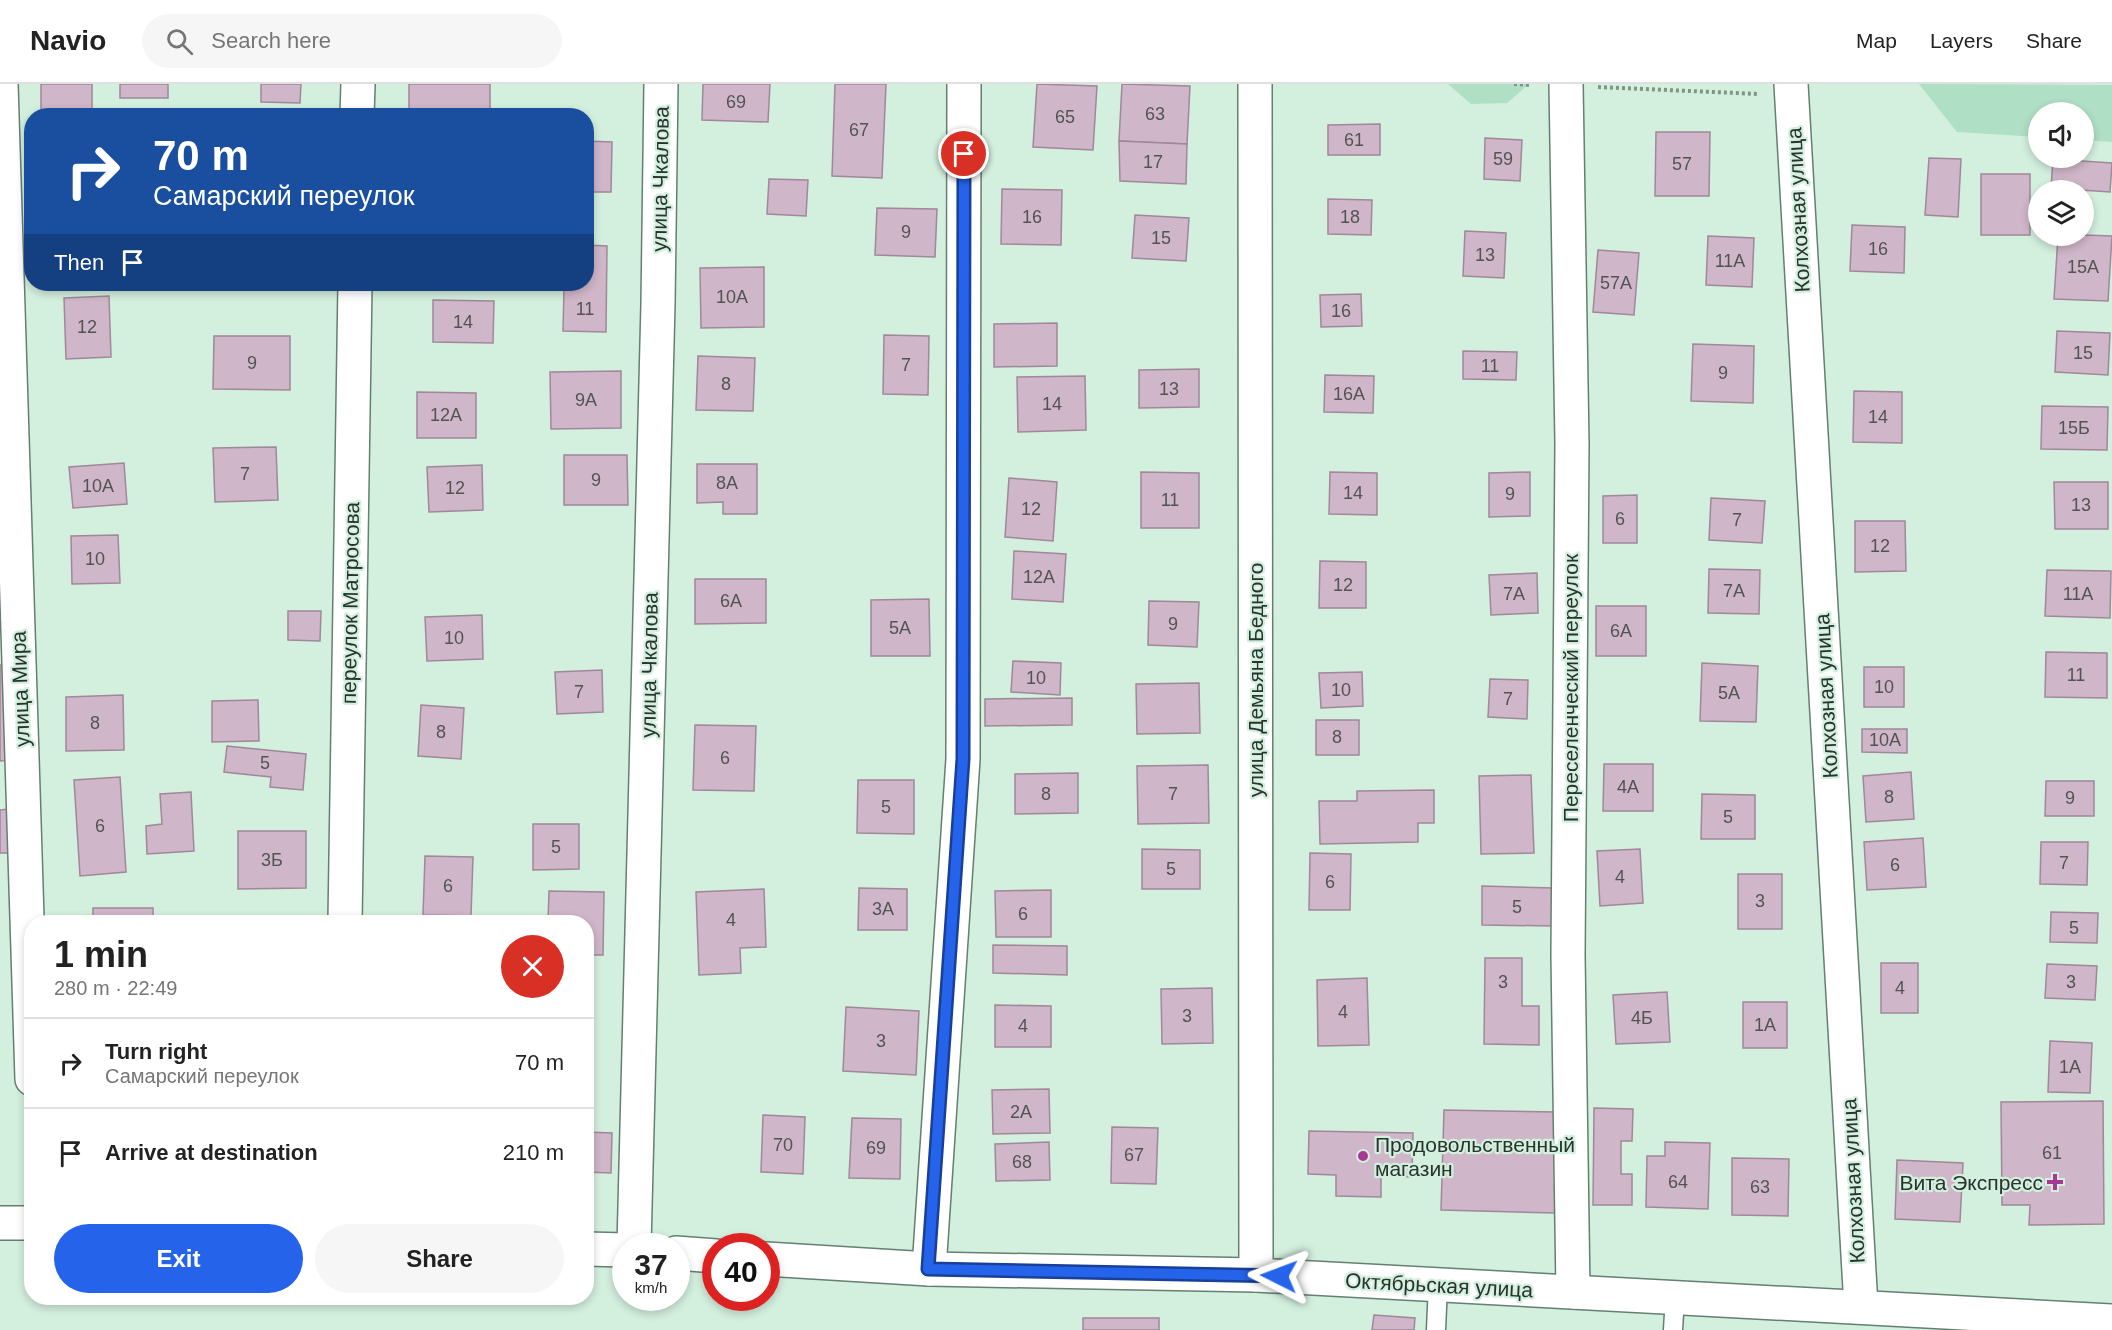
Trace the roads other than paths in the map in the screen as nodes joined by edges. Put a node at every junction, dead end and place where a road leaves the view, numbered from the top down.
1 (1, 84) edge
2 (358, 84) edge
3 (661, 84) edge
4 (964, 84) edge
5 (1255, 84) edge
6 (1566, 85) edge
7 (1791, 90) edge
8 (357, 108) edge
9 (355, 291) edge
10 (27, 915) edge
11 (345, 915) edge
12 (0, 1223) edge
13 (24, 1223) edge
14 (634, 1233) edge
15 (594, 1249) edge
16 (612, 1250) edge
17 (780, 1260) edge
18 (928, 1269) junction
19 (1256, 1275) junction
20 (1438, 1285) junction
21 (1573, 1292) junction
22 (1675, 1297) junction
23 (1861, 1307) junction
24 (2112, 1320) edge
25 (1436, 1330) edge
26 (1673, 1330) edge

1 - 10 street, улица Мира
2 - 8 street
3 - 14 street, улица Чкалова
4 - 18 street
5 - 19 street, улица Демьяна Бедного
6 - 21 street, Переселенческий переулок
7 - 23 street, Колхозная улица
9 - 11 street, переулок Матросова
12 - 13 street
15 - 16 street
17 - 18 street, Октябрьская улица
18 - 19 street, Октябрьская улица
19 - 20 street, Октябрьская улица
20 - 21 street, Октябрьская улица
20 - 25 lane
21 - 22 street, Октябрьская улица
22 - 23 street, Октябрьская улица
22 - 26 lane
23 - 24 street, Октябрьская улица

